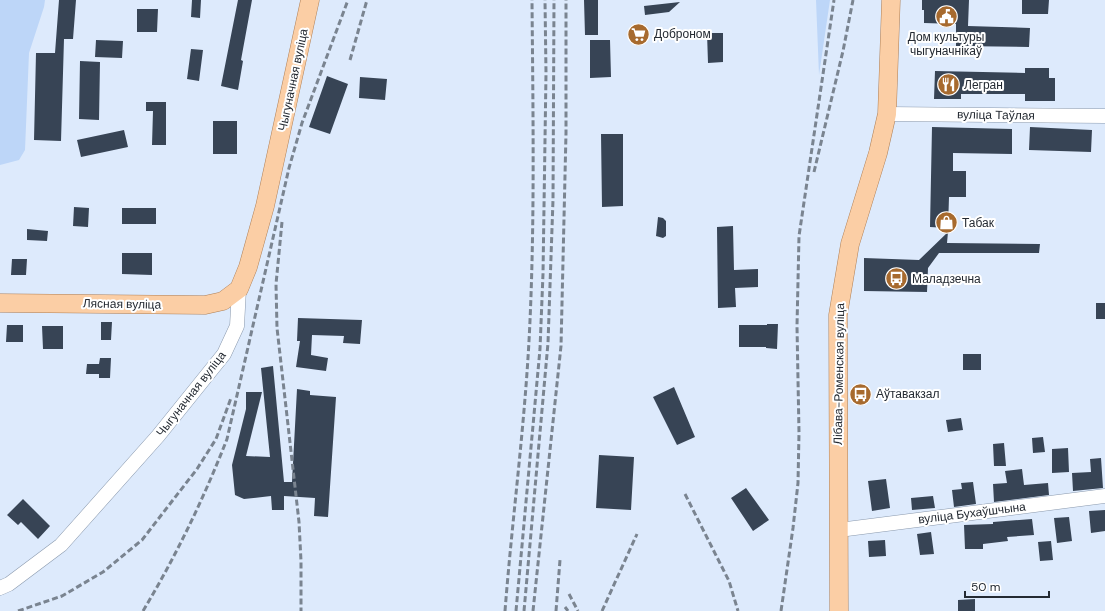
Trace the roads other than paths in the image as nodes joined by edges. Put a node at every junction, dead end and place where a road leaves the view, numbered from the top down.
1 (310, 0) edge
2 (891, 0) edge
3 (887, 114) junction
4 (1105, 116) edge
5 (239, 289) junction
6 (0, 303) edge
7 (1105, 496) edge
8 (839, 530) junction
9 (0, 588) edge
10 (839, 611) edge

1 - 5 main road, Чыгуначная вуліца
2 - 3 main road, Лібава-Роменская вуліца
3 - 4 street, вуліца Таўлая
3 - 8 main road, Лібава-Роменская вуліца
5 - 6 main road, Лясная вуліца
5 - 9 street, Чыгуначная вуліца
7 - 8 street, вуліца Бухаўшчына
8 - 10 main road, Лібава-Роменская вуліца

